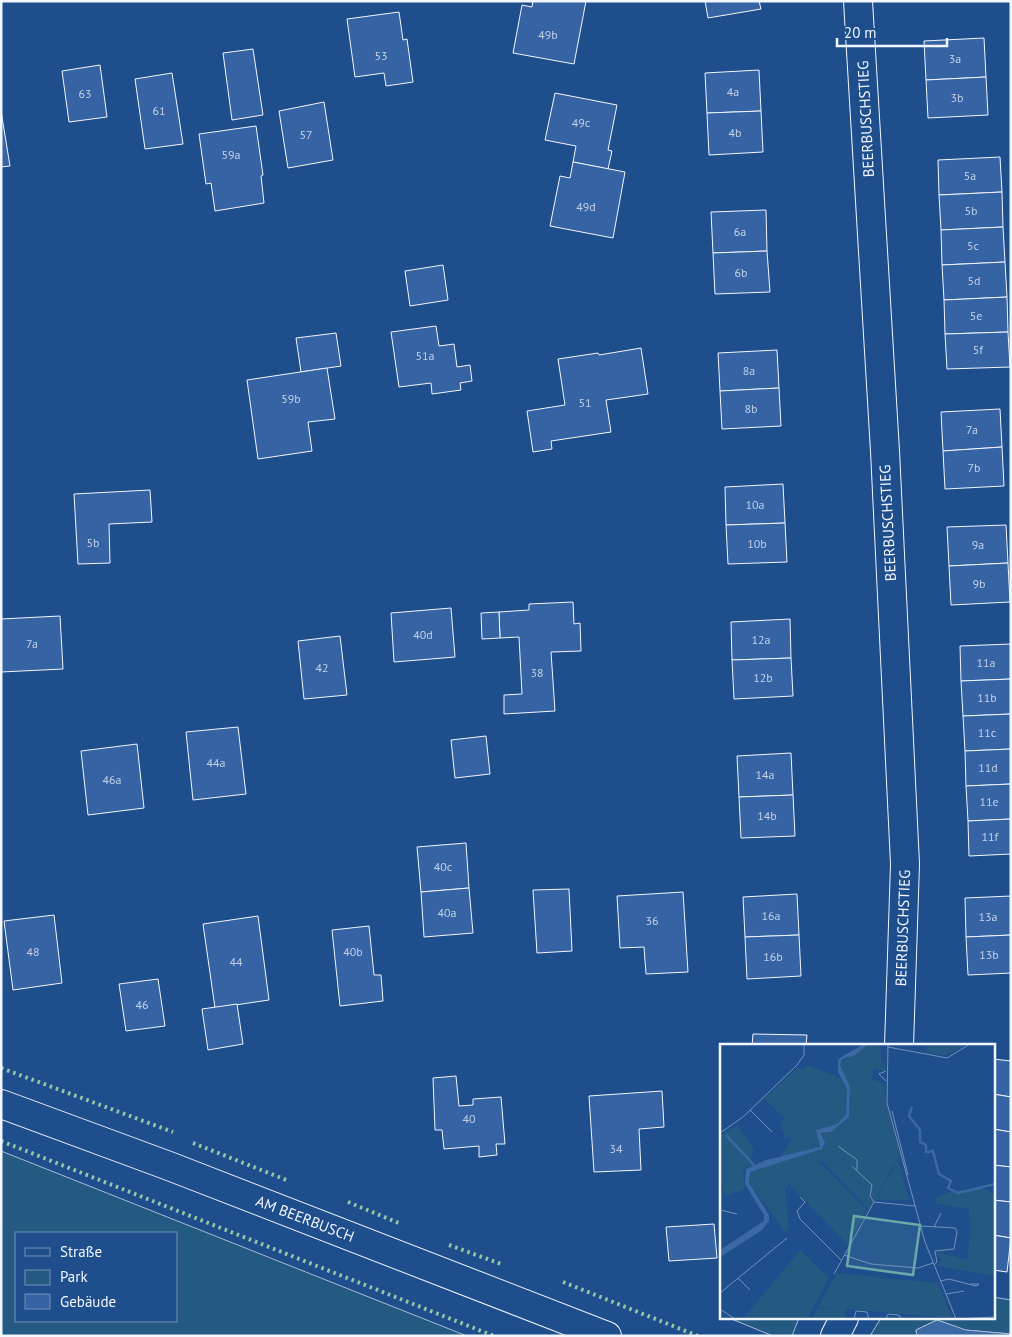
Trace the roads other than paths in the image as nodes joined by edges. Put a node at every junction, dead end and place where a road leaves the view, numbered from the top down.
1 (858, 1) edge
2 (899, 1044) edge
3 (1, 1104) edge
4 (843, 1320) edge
5 (607, 1336) edge
6 (835, 1336) edge

1 - 2 street, BEERBUSCHSTIEG
3 - 5 street, AM BEERBUSCH
4 - 6 street

